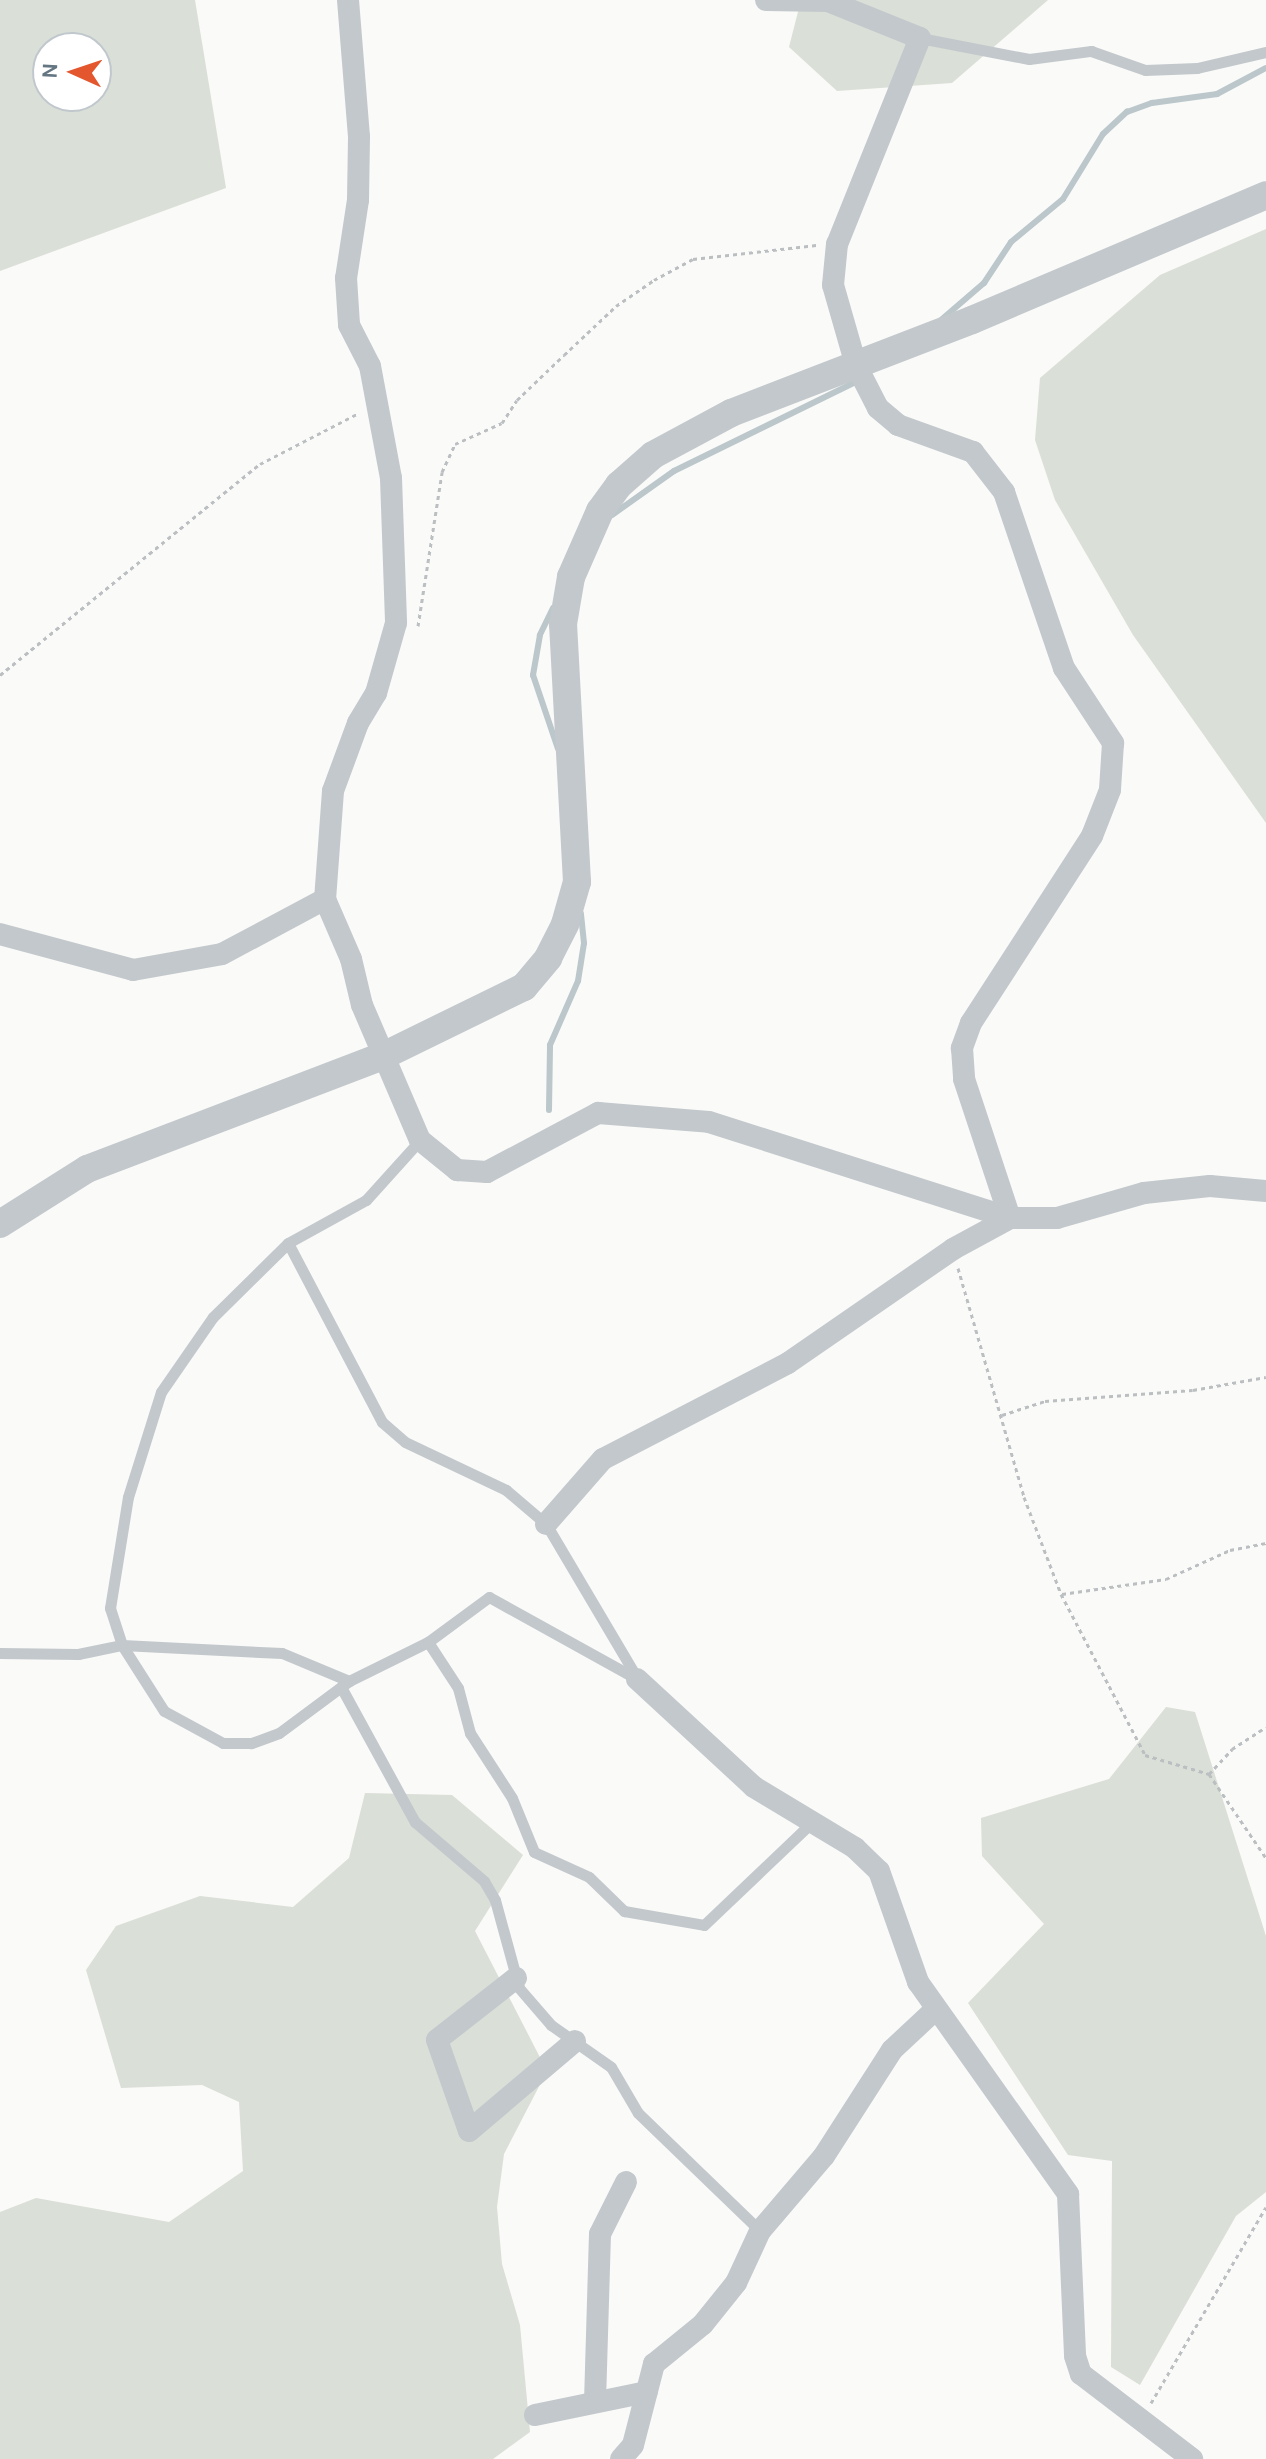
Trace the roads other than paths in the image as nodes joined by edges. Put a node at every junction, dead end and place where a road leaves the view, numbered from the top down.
1 (348, 0) edge
2 (766, 0) edge
3 (920, 38) junction
4 (1266, 52) edge
5 (1266, 195) edge
6 (856, 365) junction
7 (325, 899) junction
8 (0, 934) edge
9 (383, 1056) junction
10 (420, 1140) junction
11 (1266, 1191) edge
12 (1010, 1218) junction
13 (0, 1224) edge
14 (288, 1243) junction
15 (546, 1524) junction
16 (428, 1642) junction
17 (122, 1645) junction
18 (0, 1653) edge
19 (637, 1679) junction
20 (345, 1684) junction
21 (812, 1822) junction
22 (516, 1978) junction
23 (936, 2009) junction
24 (575, 2041) junction
25 (626, 2182) dead end
26 (760, 2231) junction
27 (647, 2392) junction
28 (595, 2402) junction
29 (535, 2415) dead end
30 (621, 2459) edge
31 (1192, 2459) edge

1 - 7 street
2 - 3 street
3 - 4 lane
3 - 6 street
5 - 6 street
6 - 9 street
6 - 12 street
7 - 8 street
7 - 9 street
9 - 10 street
9 - 13 street
10 - 12 street
10 - 14 lane
11 - 12 street
12 - 15 street
14 - 15 lane
14 - 17 lane
15 - 19 lane
16 - 19 lane
16 - 20 lane
16 - 21 lane
17 - 18 lane
17 - 20 lane
17 - 20 lane
19 - 21 street
20 - 22 lane
21 - 23 street
22 - 24 lane
22 - 24 street
23 - 26 street
23 - 31 street
24 - 26 lane
25 - 28 street
26 - 27 street
27 - 28 street
27 - 30 street
28 - 29 street

